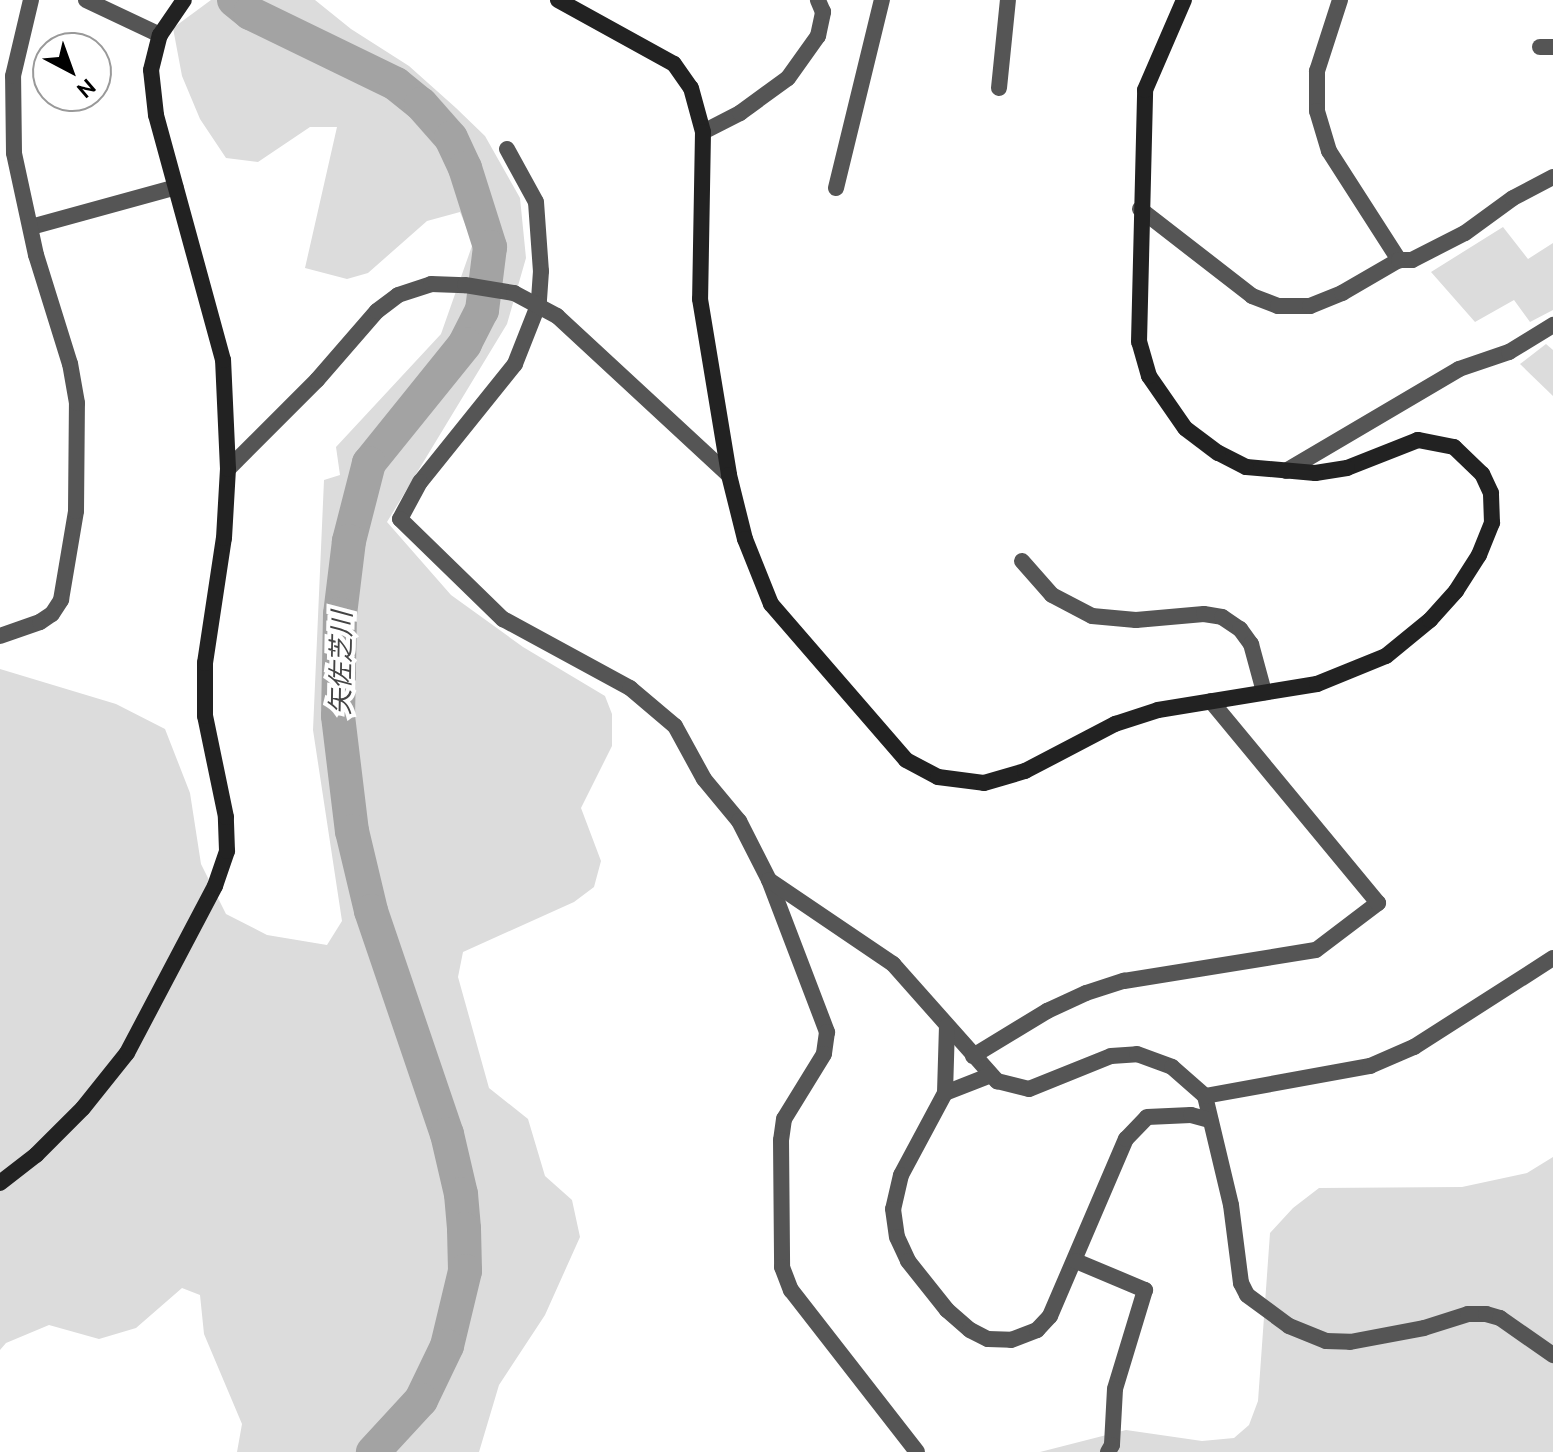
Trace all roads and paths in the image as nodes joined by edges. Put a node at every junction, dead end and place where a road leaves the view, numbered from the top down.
1 (31, 0) edge
2 (86, 0) edge
3 (184, 0) edge
4 (558, 0) edge
5 (818, 0) edge
6 (882, 0) edge
7 (1008, 0) edge
8 (1184, 0) edge
9 (1340, 0) edge
10 (160, 35) junction
11 (999, 88) dead end
12 (703, 132) junction
13 (507, 149) dead end
14 (1553, 177) edge
15 (176, 187) junction
16 (836, 188) dead end
17 (1140, 209) junction
18 (31, 227) junction
19 (1399, 260) junction
20 (539, 303) junction
21 (1553, 325) edge
22 (228, 469) junction
23 (1286, 471) junction
24 (729, 475) junction
25 (1022, 561) dead end
26 (0, 636) edge
27 (1264, 692) junction
28 (1211, 701) junction
29 (769, 880) junction
30 (1553, 958) edge
31 (947, 1026) junction
32 (973, 1056) junction
33 (991, 1075) junction
34 (945, 1093) junction
35 (1205, 1096) junction
36 (1210, 1120) junction
37 (0, 1183) edge
38 (1076, 1261) junction
39 (1553, 1355) edge
40 (917, 1452) edge
41 (1108, 1452) edge

1 - 18 street
2 - 10 street
3 - 10 street
4 - 12 street
5 - 12 street
6 - 16 street
7 - 11 street
8 - 17 street
9 - 19 street
10 - 15 street
12 - 24 street
13 - 20 street
14 - 19 street
15 - 18 street
15 - 22 street
17 - 19 street
17 - 23 street
18 - 26 street
20 - 22 street
20 - 24 street
20 - 29 street
21 - 23 street
22 - 37 street
23 - 27 street
24 - 28 street
25 - 27 street
27 - 28 street
28 - 32 street
29 - 31 street
29 - 40 street
30 - 35 street
31 - 32 street
31 - 34 street
32 - 33 street
33 - 34 street
33 - 35 street
34 - 38 street
35 - 36 street
36 - 38 street
36 - 39 street
38 - 41 street

